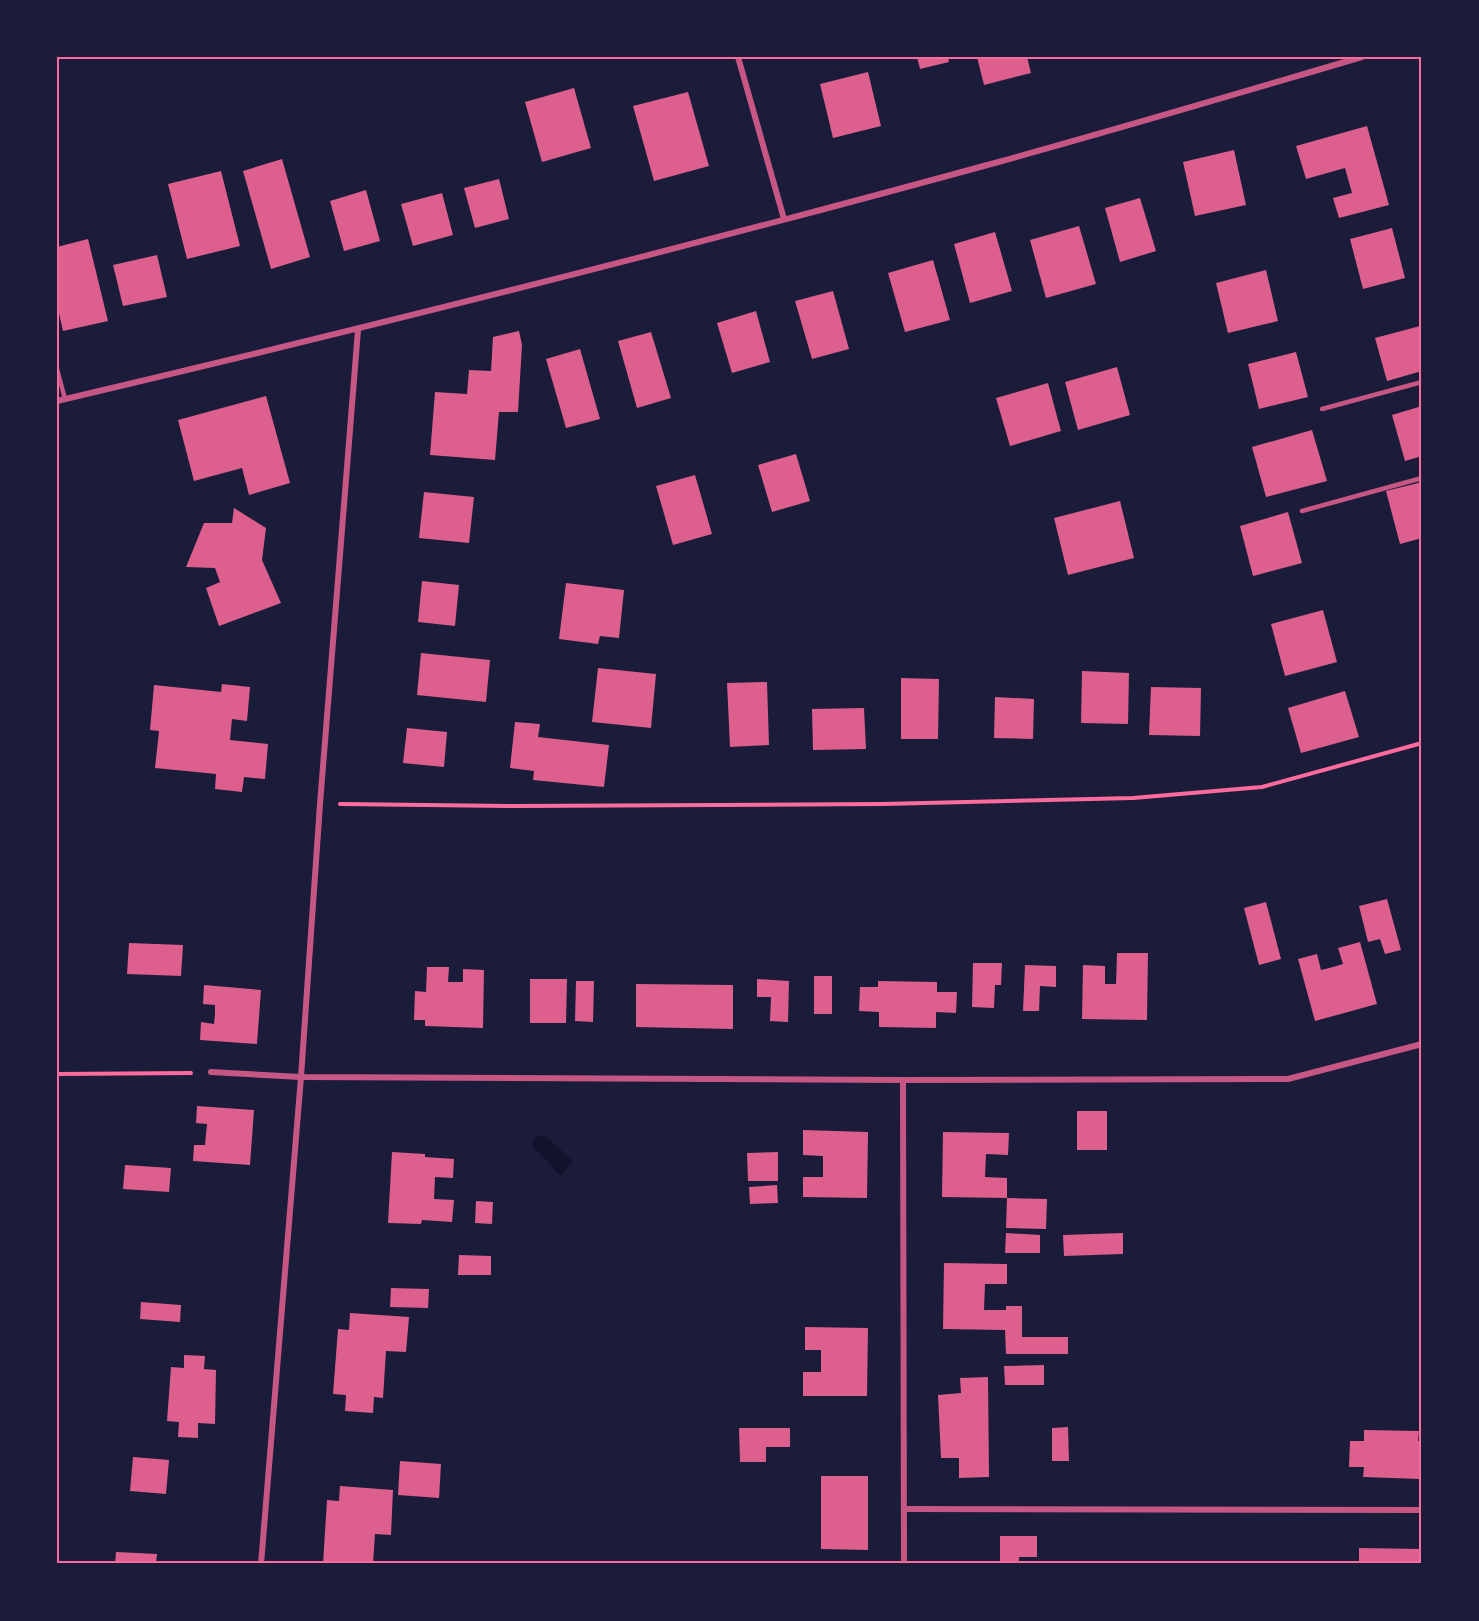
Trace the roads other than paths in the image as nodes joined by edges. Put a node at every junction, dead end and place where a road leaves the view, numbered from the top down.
1 (738, 57) edge
2 (1362, 57) edge
3 (784, 219) junction
4 (358, 330) junction
5 (57, 369) edge
6 (1422, 382) edge
7 (65, 399) junction
8 (57, 401) edge
9 (1322, 409) dead end
10 (1422, 478) edge
11 (1302, 511) dead end
12 (1422, 1044) edge
13 (211, 1072) road end
14 (301, 1077) junction
15 (903, 1080) junction
16 (904, 1509) junction
17 (1422, 1510) edge
18 (261, 1564) edge
19 (904, 1564) edge

1 - 3 street
2 - 3 street
3 - 4 street
4 - 7 street
4 - 14 street
5 - 7 lane
6 - 9 lane
7 - 8 street
10 - 11 lane
12 - 15 street
13 - 14 street
14 - 15 street
14 - 18 street
15 - 16 street
16 - 17 street
16 - 19 street

